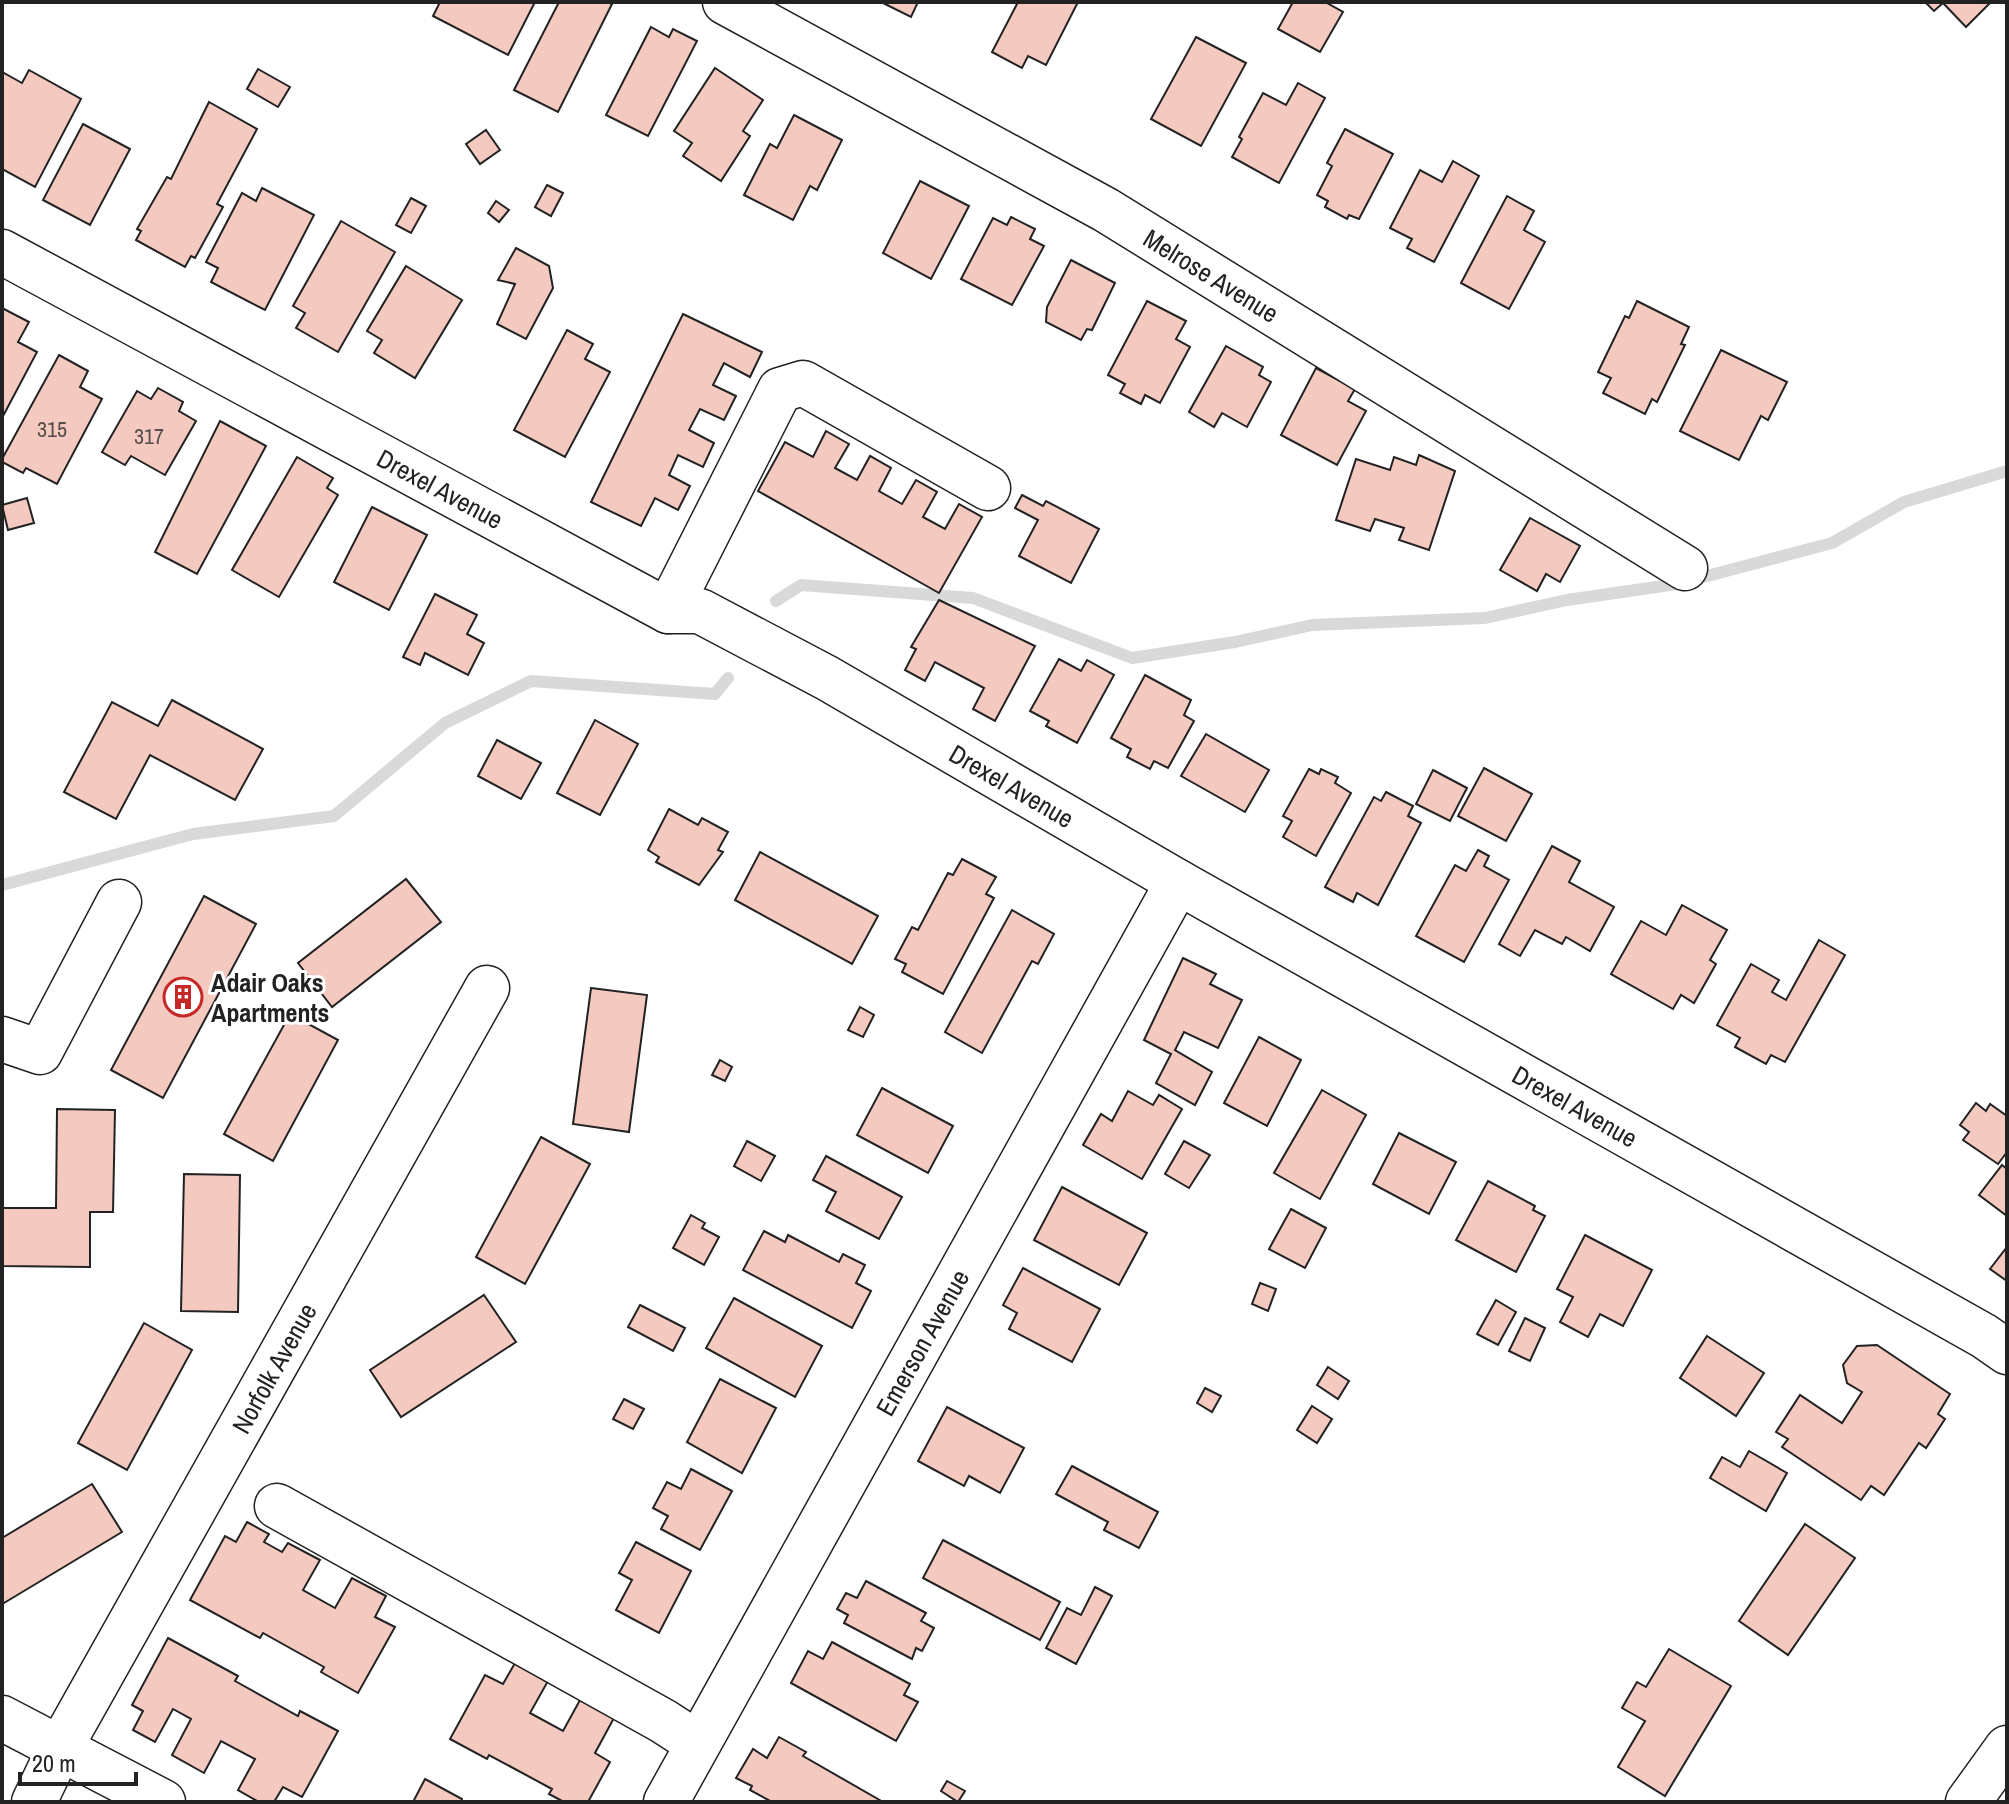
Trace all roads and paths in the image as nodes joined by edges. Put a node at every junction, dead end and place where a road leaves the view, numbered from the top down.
1 (725, 2) edge
2 (2, 252) edge
3 (988, 488) dead end
4 (1685, 568) dead end
5 (668, 611) junction
6 (1178, 882) junction
7 (119, 902) dead end
8 (487, 988) dead end
9 (2, 1039) edge
10 (2007, 1352) edge
11 (277, 1506) dead end
12 (2, 1718) edge
13 (697, 1743) junction
14 (60, 1748) junction
15 (2007, 1748) edge
16 (34, 1802) edge
17 (163, 1802) edge
18 (666, 1802) edge
19 (1968, 1802) edge

1 - 4 street, Melrose Avenue
2 - 5 street, Drexel Avenue
3 - 5 street
5 - 6 street, Drexel Avenue
6 - 10 street, Drexel Avenue
6 - 13 street, Emerson Avenue
7 - 9 street
8 - 14 street, Norfolk Avenue
11 - 13 street
12 - 14 street
13 - 18 street, Emerson Avenue
14 - 16 street, Norfolk Avenue
14 - 17 street
15 - 19 street

